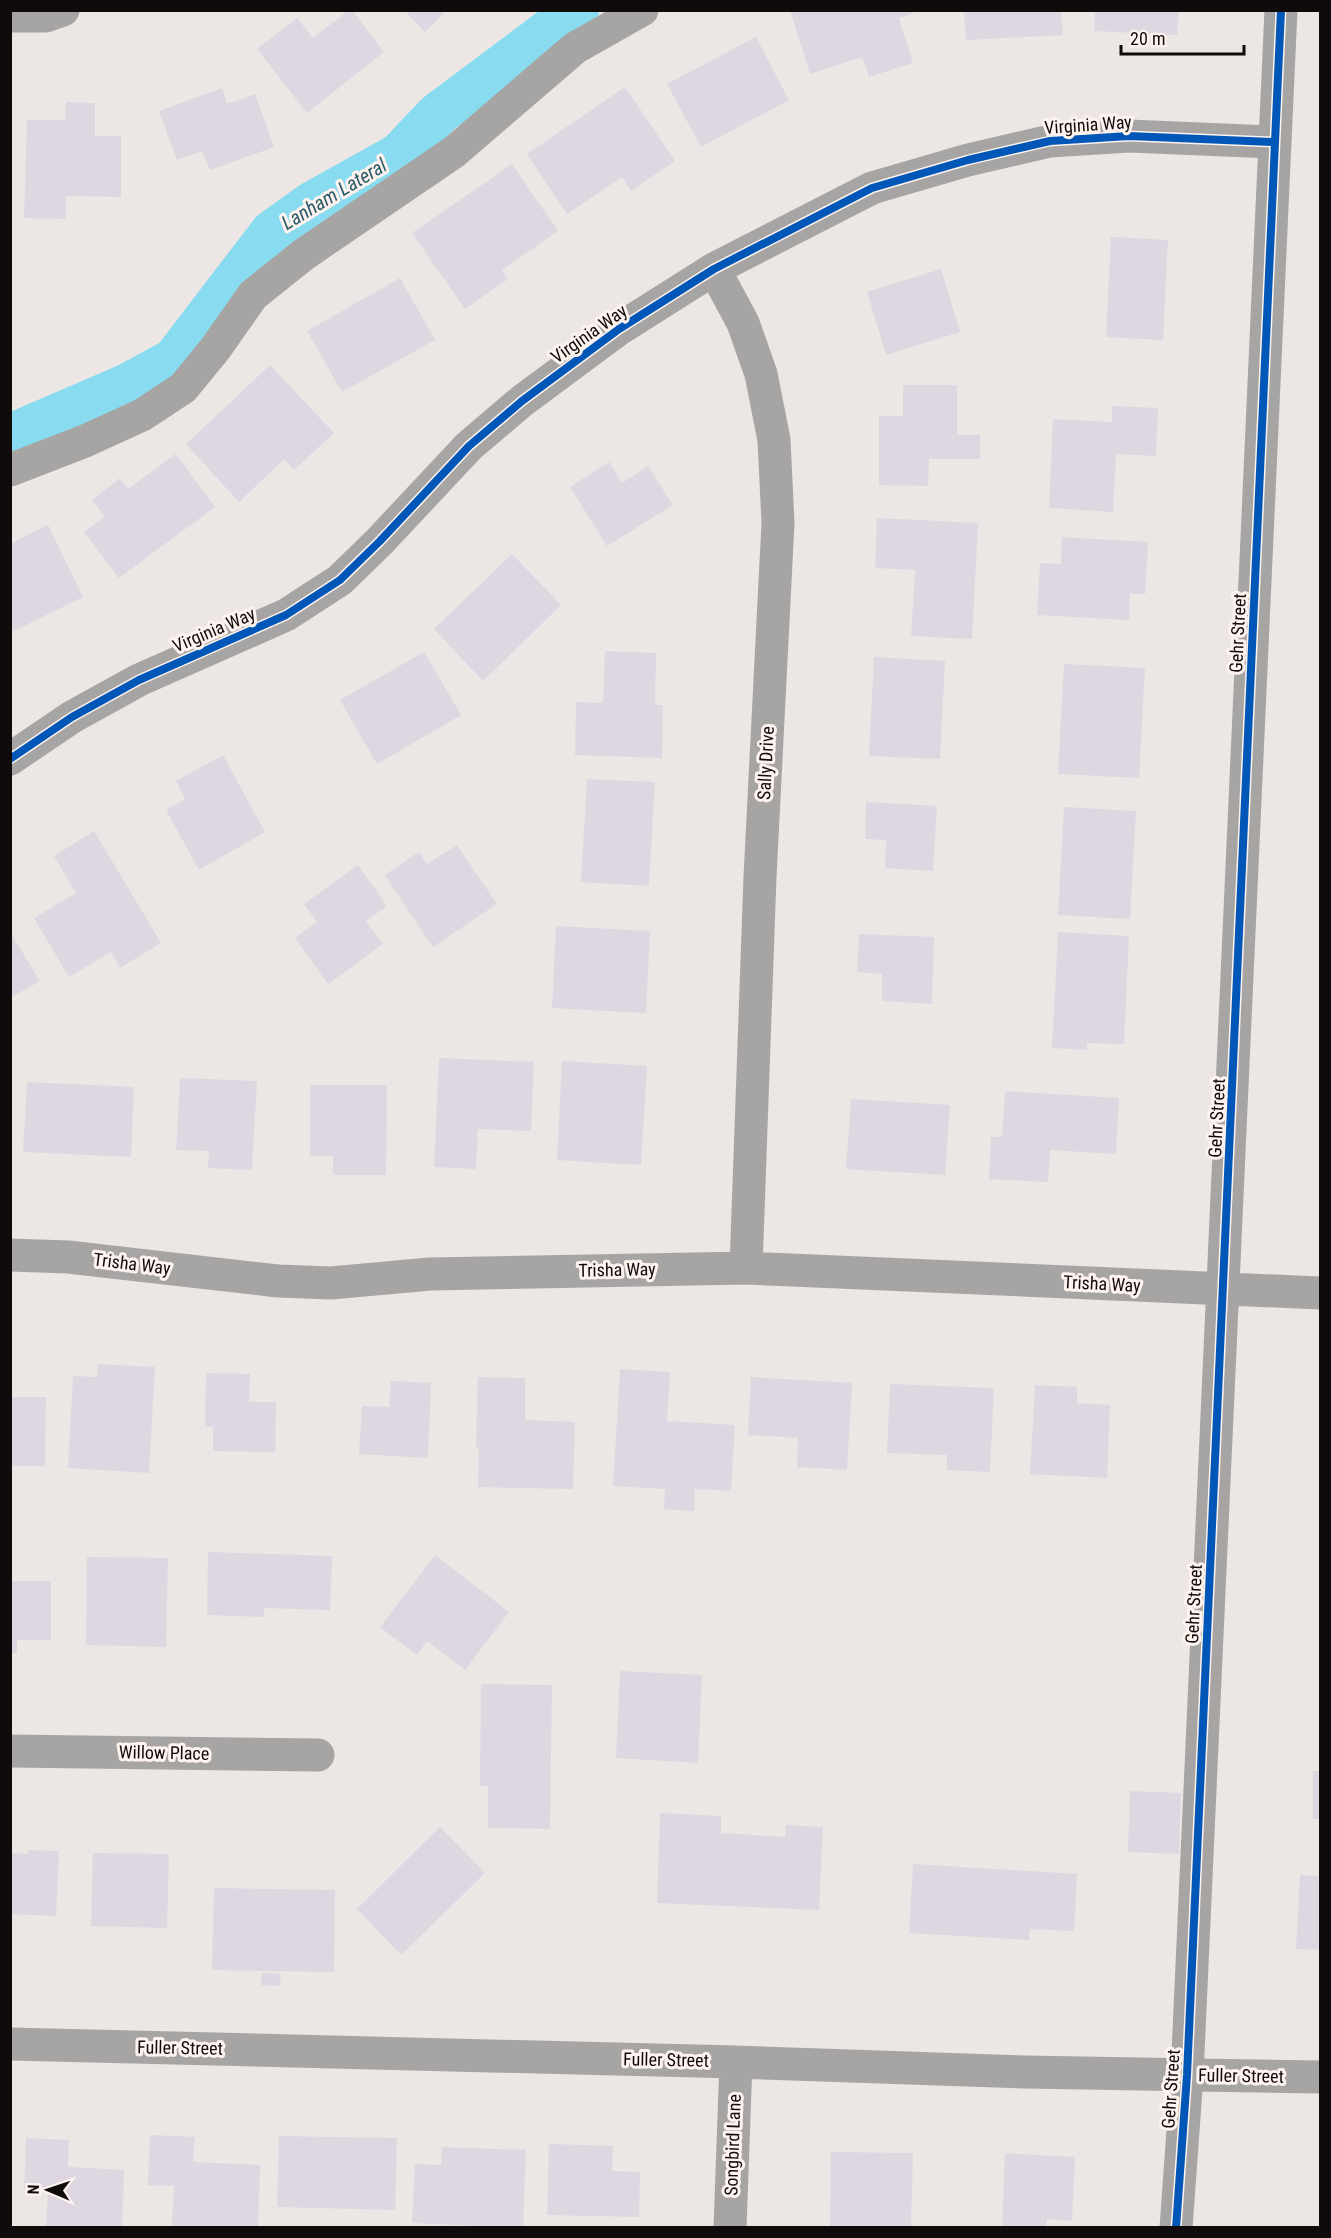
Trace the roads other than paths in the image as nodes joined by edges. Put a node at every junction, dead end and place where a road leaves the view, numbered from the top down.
1 (63, 10) edge
2 (642, 10) edge
3 (1281, 10) edge
4 (10, 16) edge
5 (1275, 142) junction
6 (714, 269) junction
7 (10, 470) edge
8 (10, 759) edge
9 (10, 1255) edge
10 (746, 1268) junction
11 (1224, 1289) junction
12 (1320, 1293) edge
13 (10, 1751) edge
14 (318, 1755) dead end
15 (10, 2044) edge
16 (736, 2062) junction
17 (1187, 2075) junction
18 (1320, 2077) edge
19 (730, 2228) edge
20 (1176, 2228) edge

1 - 4 street
2 - 7 street
3 - 5 street, Gehr Street
5 - 6 street, Virginia Way
5 - 11 street, Gehr Street
6 - 8 street, Virginia Way
6 - 10 street, Sally Drive
9 - 10 street, Trisha Way
10 - 11 street, Trisha Way
11 - 12 street, Trisha Way
11 - 17 street, Gehr Street
13 - 14 street, Willow Place
15 - 16 street, Fuller Street
16 - 17 street, Fuller Street
16 - 19 street, Songbird Lane
17 - 18 street, Fuller Street
17 - 20 street, Gehr Street

